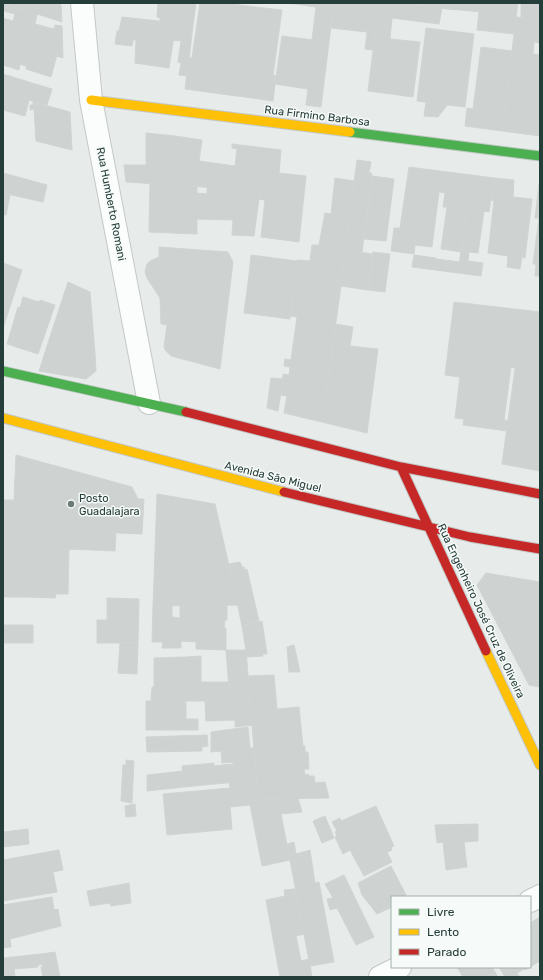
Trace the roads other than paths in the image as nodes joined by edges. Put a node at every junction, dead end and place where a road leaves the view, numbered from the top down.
1 (82, 3) edge
2 (91, 100) junction
3 (540, 156) edge
4 (3, 371) edge
5 (149, 403) junction
6 (3, 418) edge
7 (401, 467) junction
8 (540, 494) edge
9 (428, 527) junction
10 (540, 549) edge
11 (540, 765) edge
12 (540, 896) edge
13 (531, 900) edge
14 (398, 968) edge
15 (380, 977) edge

1 - 2 street, Rua Humberto Romani
2 - 3 main road, Rua Firmino Barbosa
2 - 5 street, Rua Humberto Romani
4 - 5 main road
5 - 7 main road
6 - 9 main road, Avenida São Miguel
7 - 8 main road
7 - 9 main road, Rua Engenheiro José Cruz de Oliveira
9 - 10 main road, Avenida São Miguel
9 - 11 main road, Rua Engenheiro José Cruz de Oliveira
12 - 13 street
14 - 15 street

